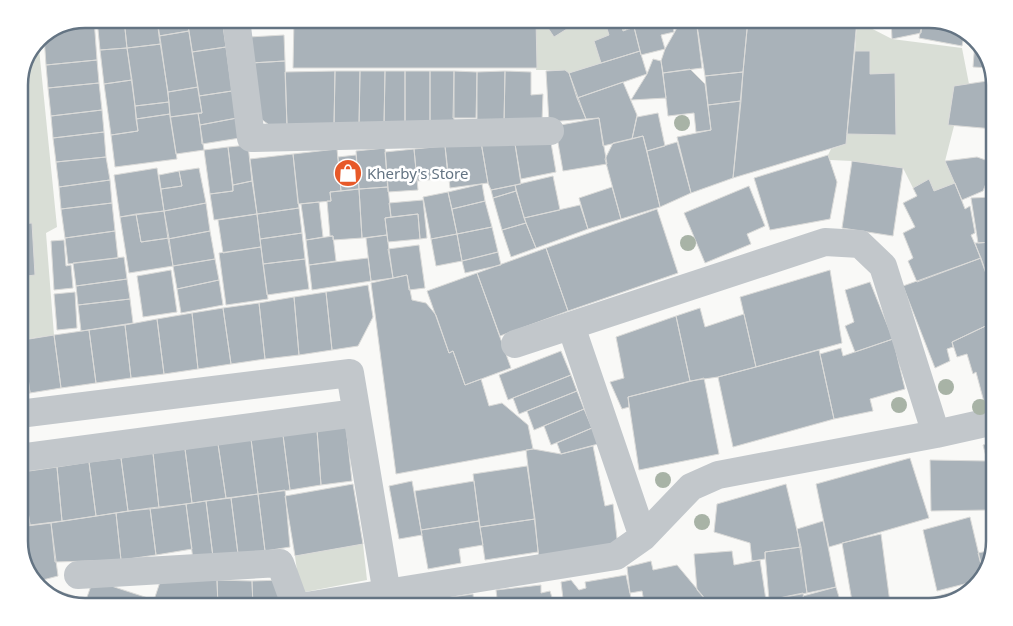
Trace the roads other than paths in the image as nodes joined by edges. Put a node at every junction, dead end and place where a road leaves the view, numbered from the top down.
1 (237, 28) edge
2 (550, 131) dead end
3 (570, 326) junction
4 (515, 344) dead end
5 (28, 413) edge
6 (356, 413) junction
7 (986, 423) edge
8 (936, 434) junction
9 (28, 457) edge
10 (643, 537) junction
11 (78, 575) dead end
12 (387, 594) junction
13 (293, 598) edge
14 (360, 598) edge

1 - 2 street
3 - 4 street
3 - 8 street
3 - 10 street
5 - 6 street
6 - 9 street
6 - 12 street
7 - 8 street
8 - 10 street
10 - 12 street
11 - 13 street
12 - 14 street

